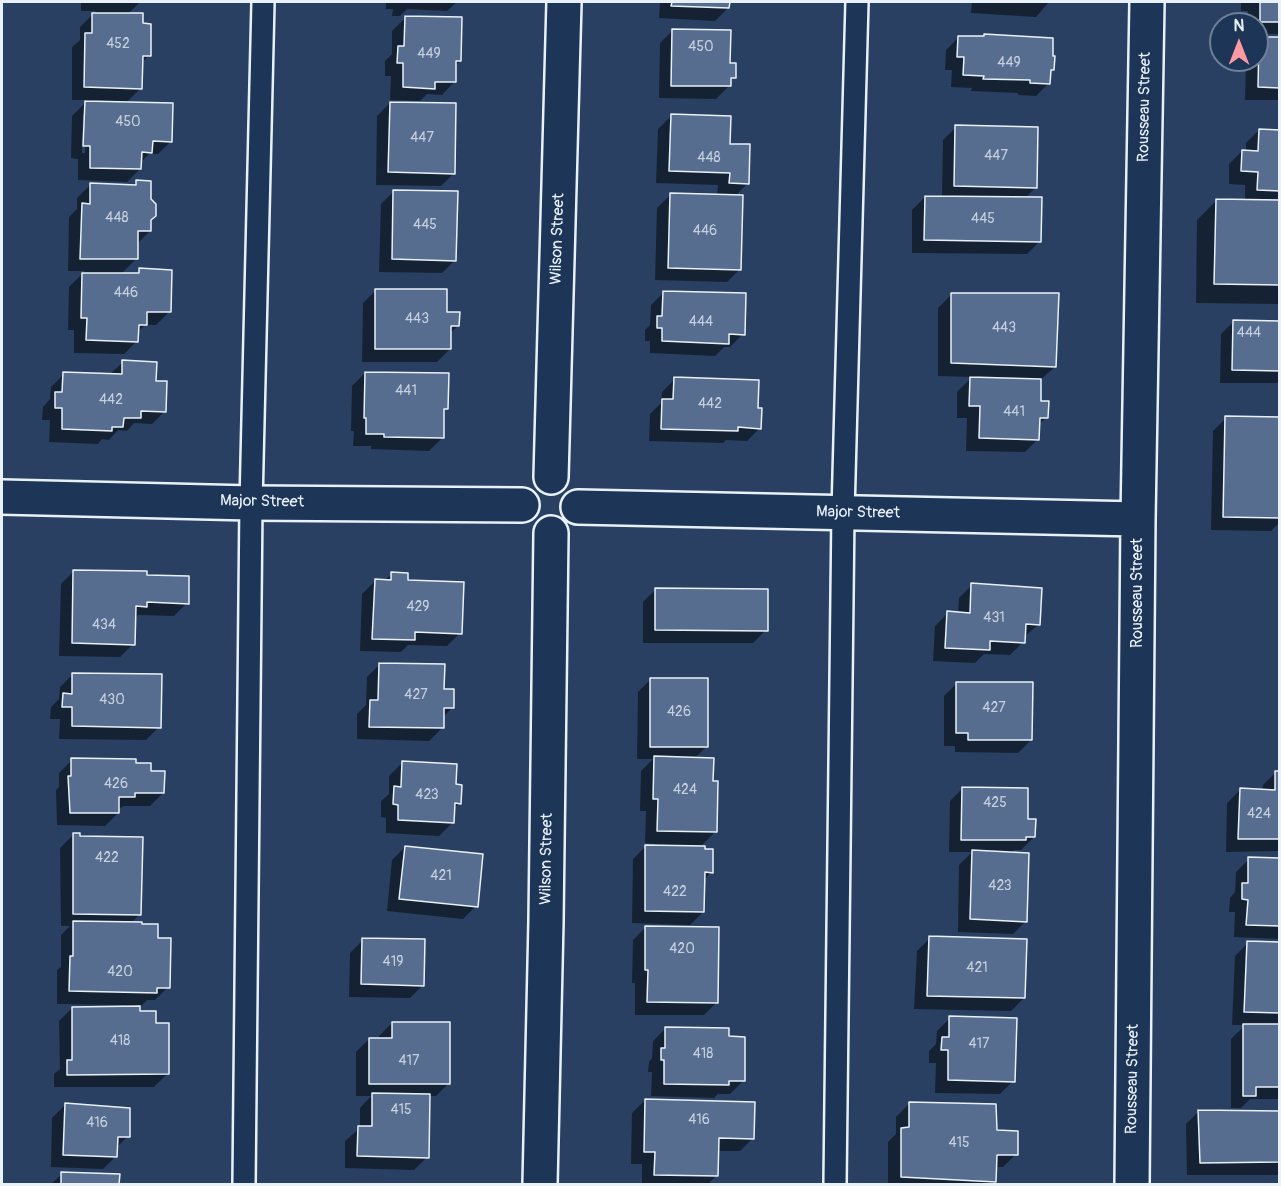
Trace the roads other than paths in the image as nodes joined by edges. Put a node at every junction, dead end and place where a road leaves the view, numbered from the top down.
1 (264, 2) edge
2 (564, 2) edge
3 (856, 2) edge
4 (1147, 2) edge
5 (551, 477) junction
6 (2, 497) edge
7 (251, 503) junction
8 (522, 505) junction
9 (578, 507) junction
10 (843, 512) junction
11 (1138, 519) junction
12 (551, 533) junction
13 (244, 1185) edge
14 (540, 1185) edge
15 (835, 1185) edge
16 (1132, 1185) edge

1 - 7 lane
2 - 5 street, Wilson Street
3 - 10 lane
4 - 11 street, Rousseau Street
5 - 8 street
5 - 9 street
6 - 7 street, Major Street
7 - 8 street, Major Street
7 - 13 lane
8 - 12 street
9 - 10 street, Major Street
9 - 12 street
10 - 11 street, Major Street
10 - 15 lane
11 - 16 street, Rousseau Street
12 - 14 street, Wilson Street

